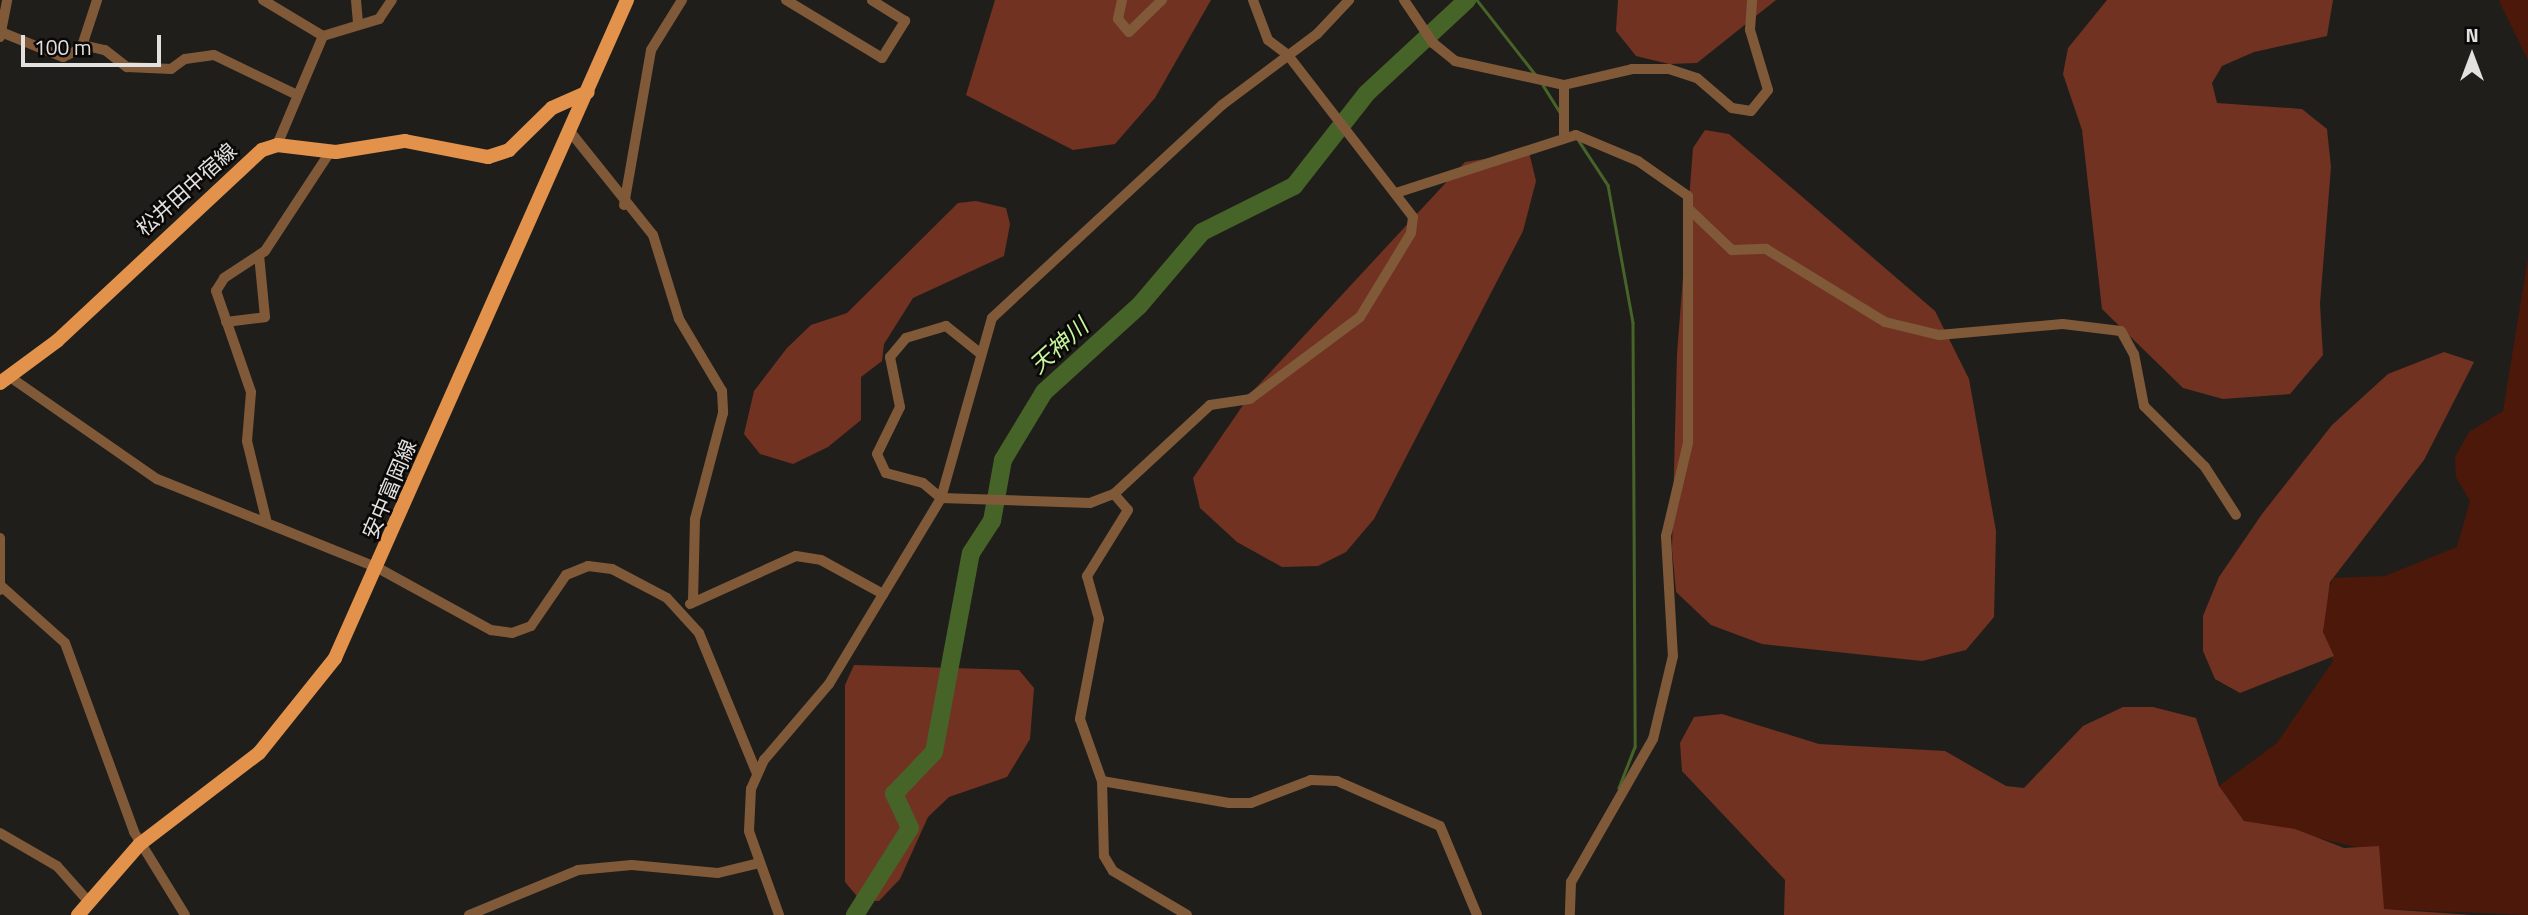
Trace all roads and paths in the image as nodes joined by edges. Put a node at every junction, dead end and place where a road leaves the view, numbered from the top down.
1 (7, 0) edge
2 (97, 0) edge
3 (263, 0) edge
4 (355, 0) edge
5 (392, 0) edge
6 (627, 0) edge
7 (682, 0) edge
8 (786, 0) edge
9 (872, 0) edge
10 (1122, 0) edge
11 (1162, 0) edge
12 (1253, 0) edge
13 (1349, 0) edge
14 (1404, 0) edge
15 (1752, 0) edge
16 (358, 24) junction
17 (1, 29) edge
18 (323, 36) junction
19 (81, 49) junction
20 (1288, 55) junction
21 (1564, 85) junction
22 (588, 92) junction
23 (295, 94) junction
24 (572, 134) junction
25 (1563, 135) junction
26 (277, 145) junction
27 (330, 152) junction
28 (1396, 193) junction
29 (624, 205) junction
30 (1690, 209) junction
31 (259, 255) junction
32 (226, 322) junction
33 (981, 354) junction
34 (5, 380) edge
35 (1114, 494) junction
36 (942, 498) junction
37 (2236, 515) dead end
38 (266, 519) junction
39 (0, 538) edge
40 (378, 568) junction
41 (0, 587) edge
42 (883, 594) junction
43 (693, 601) junction
44 (683, 610) junction
45 (757, 774) junction
46 (1102, 780) junction
47 (0, 833) edge
48 (140, 844) junction
49 (759, 863) junction
50 (89, 902) junction
51 (78, 915) edge
52 (185, 915) edge
53 (469, 915) edge
54 (779, 915) edge
55 (1186, 915) edge
56 (1477, 915) edge
57 (1570, 915) edge

1 - 17 street
2 - 19 street
3 - 18 street
4 - 16 street
5 - 16 street
6 - 22 main road, 安中富岡線
7 - 29 street
8 - 9 street
10 - 11 street
12 - 20 street
13 - 20 street
14 - 21 street
15 - 21 street
16 - 18 street
17 - 19 street
18 - 23 street
19 - 23 street
20 - 28 street
20 - 33 street
21 - 25 street
22 - 24 main road, 安中富岡線
22 - 27 main road
23 - 26 street
24 - 29 street
24 - 40 main road, 安中富岡線
25 - 28 street
25 - 30 street
26 - 27 main road
26 - 34 main road, 松井田中宿線
27 - 31 street
28 - 35 street
29 - 43 street
30 - 37 street
30 - 57 street
31 - 32 street
31 - 32 street
32 - 38 street
33 - 36 street
33 - 36 street
34 - 38 street
35 - 36 street
35 - 46 street
36 - 42 street
38 - 40 street
39 - 41 street
40 - 44 street
40 - 48 main road, 安中富岡線
41 - 48 street
42 - 43 street
42 - 45 street
43 - 44 street
44 - 45 street
45 - 49 street
46 - 55 street
46 - 56 street
47 - 50 street
48 - 50 main road, 安中富岡線
48 - 52 street
49 - 53 street
49 - 54 street
50 - 51 main road, 安中富岡線

